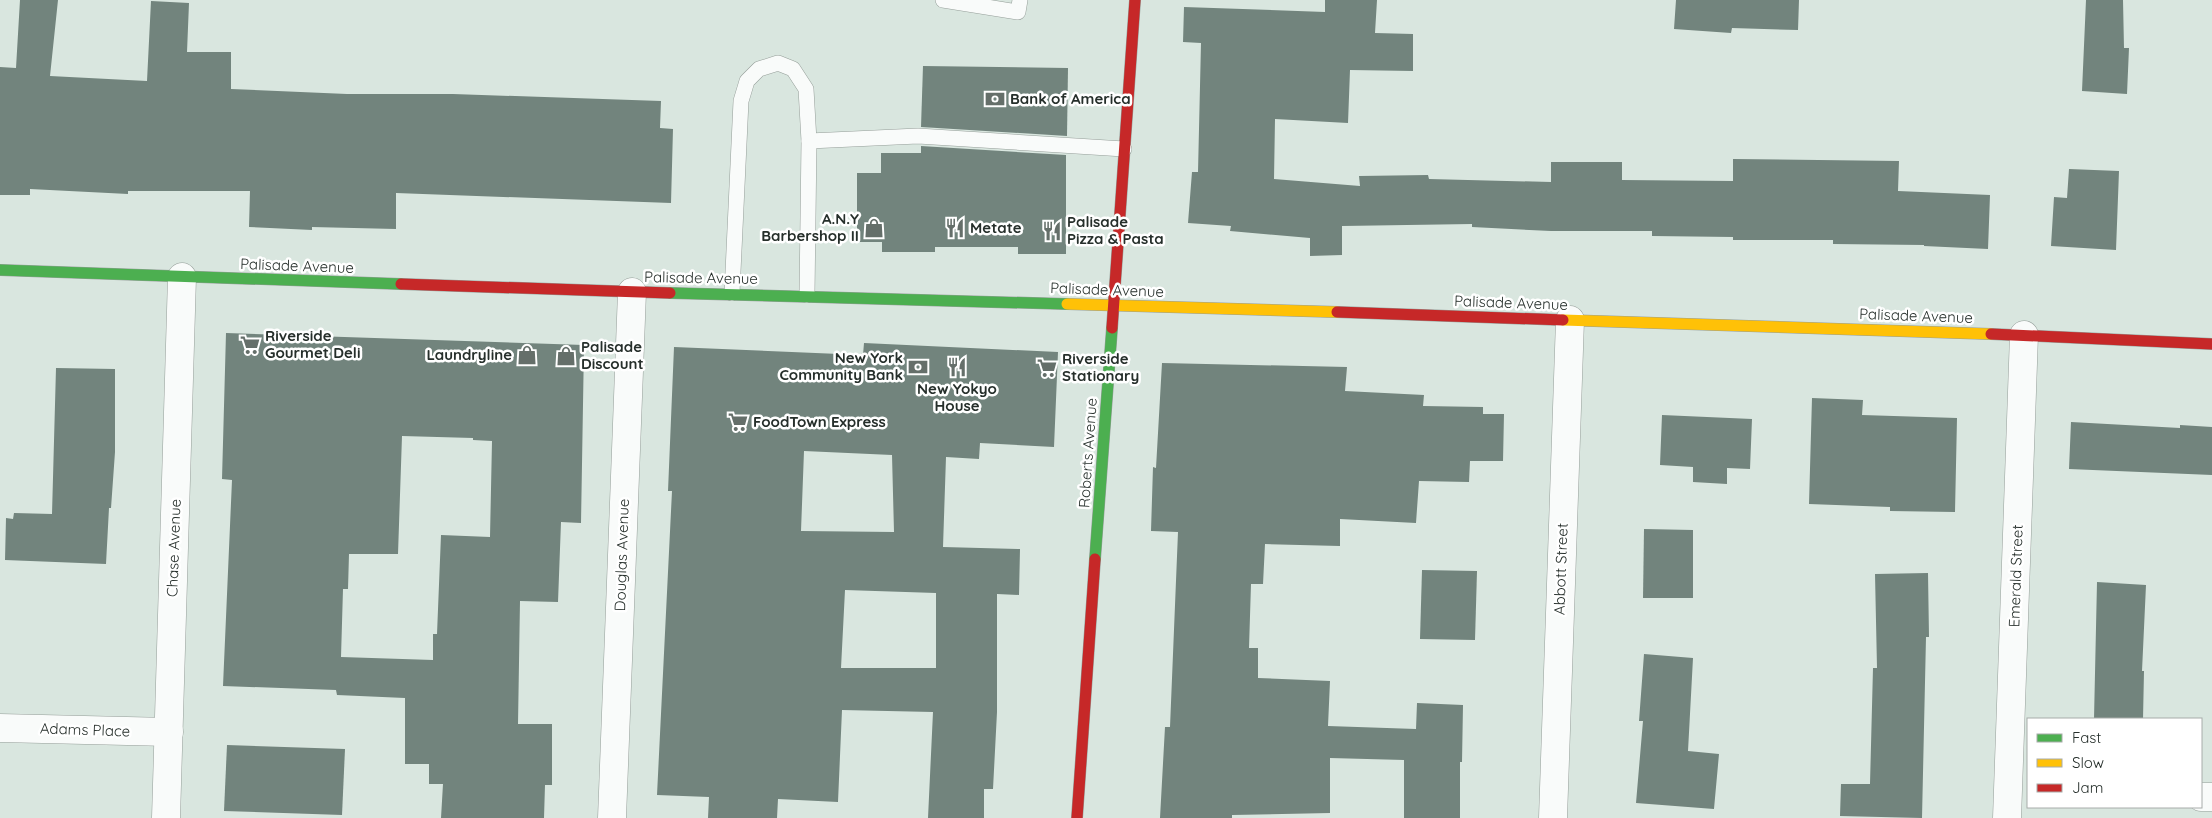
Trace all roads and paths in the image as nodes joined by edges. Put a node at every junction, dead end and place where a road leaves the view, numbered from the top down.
1 (943, 0) edge
2 (1020, 0) edge
3 (1135, 0) edge
4 (809, 141) junction
5 (1124, 149) junction
6 (0, 270) edge
7 (182, 277) junction
8 (632, 292) junction
9 (732, 294) junction
10 (807, 295) junction
11 (1113, 305) junction
12 (1570, 320) junction
13 (2024, 335) junction
14 (2212, 344) edge
15 (0, 728) edge
16 (169, 732) junction
17 (2014, 803) edge
18 (166, 818) edge
19 (612, 818) edge
20 (1077, 818) edge
21 (1553, 818) edge

1 - 2 lane
3 - 5 street, Roberts Avenue
4 - 5 lane
4 - 9 lane
4 - 10 lane
5 - 11 street, Roberts Avenue
6 - 7 street, Palisade Avenue
7 - 8 street, Palisade Avenue
7 - 16 street, Chase Avenue
8 - 9 street, Palisade Avenue
8 - 19 street, Douglas Avenue
9 - 10 street, Palisade Avenue
10 - 11 street, Palisade Avenue
11 - 12 street, Palisade Avenue
11 - 20 street, Roberts Avenue
12 - 13 street, Palisade Avenue
12 - 21 street, Abbott Street
13 - 14 street, Palisade Avenue
13 - 17 street, Emerald Street
15 - 16 street, Adams Place
16 - 18 street, Chase Avenue

